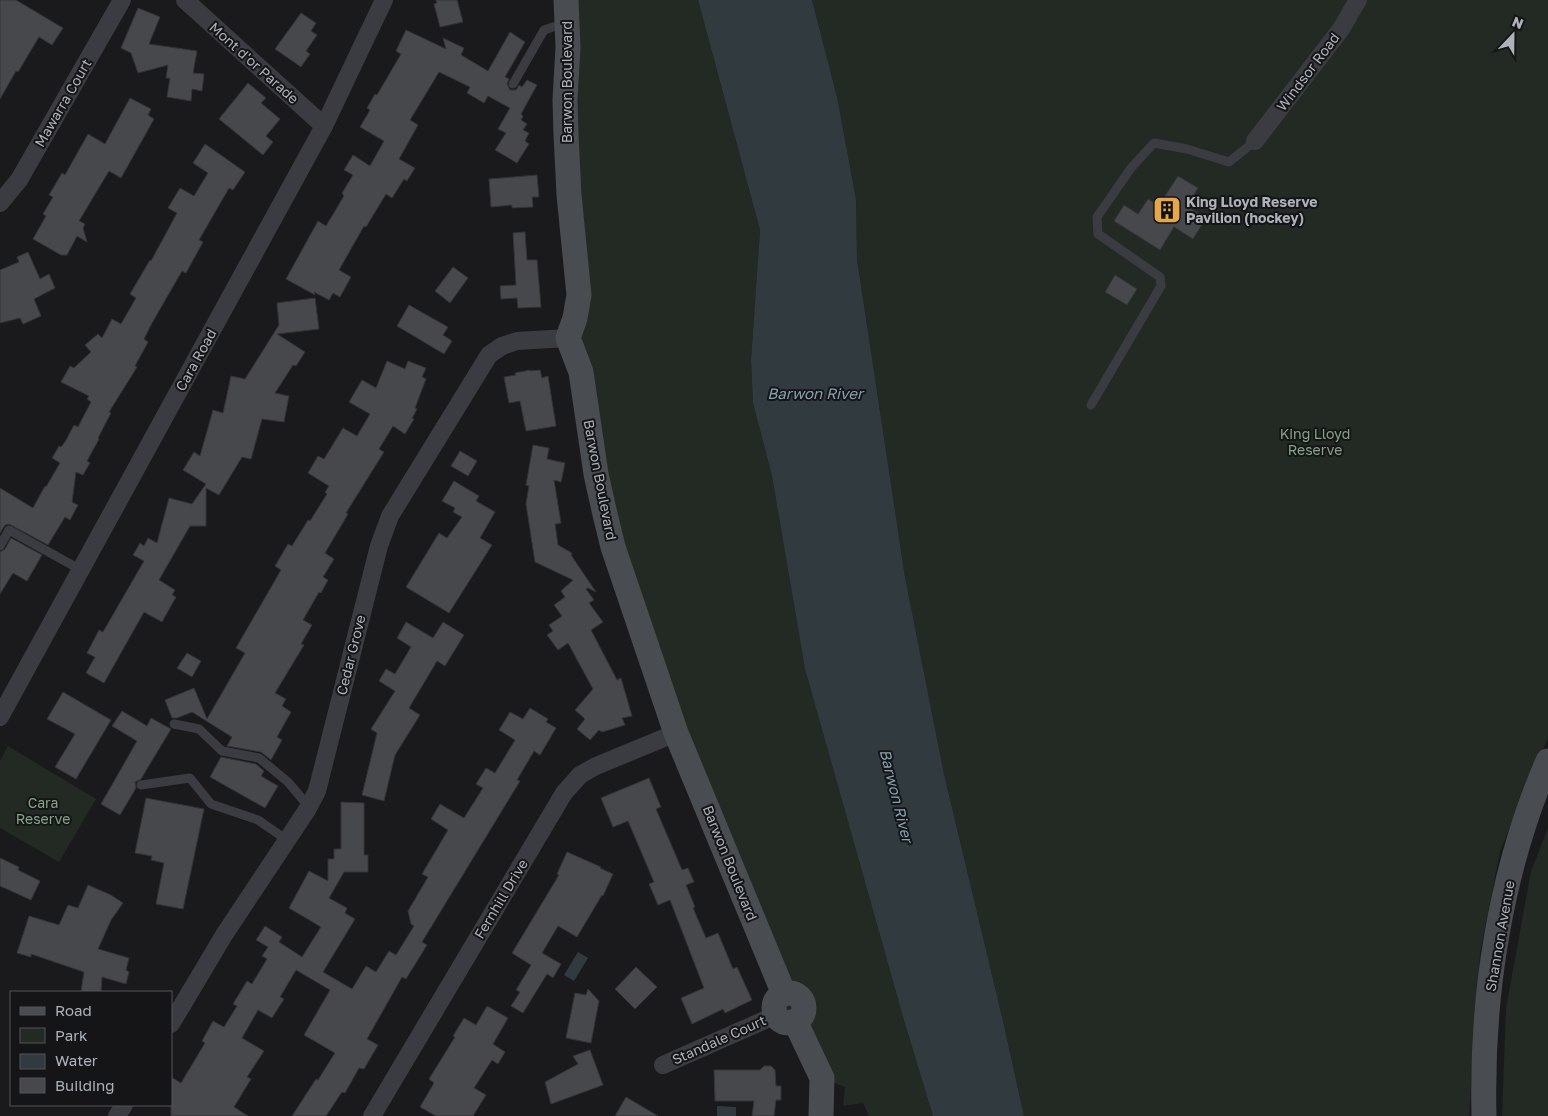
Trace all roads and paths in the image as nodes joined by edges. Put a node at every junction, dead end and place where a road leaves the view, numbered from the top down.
1 (122, 0) edge
2 (185, 0) edge
3 (384, 0) edge
4 (1358, 0) edge
5 (567, 11) edge
6 (514, 84) dead end
7 (324, 126) junction
8 (1255, 141) joint
9 (0, 203) edge
10 (568, 338) junction
11 (1091, 405) dead end
12 (0, 546) edge
13 (81, 570) junction
14 (0, 717) edge
15 (174, 724) dead end
16 (676, 733) junction
17 (1548, 761) edge
18 (141, 785) dead end
19 (309, 806) junction
20 (287, 840) junction
21 (785, 1010) junction
22 (172, 1022) edge
23 (663, 1065) dead end
24 (372, 1116) edge
25 (821, 1116) edge
26 (1484, 1116) edge

1 - 9 street, Mawarra Court
2 - 7 street, Mont d'or Parade
3 - 7 street, Cara Road
4 - 8 street, Windsor Road
5 - 6 lane
5 - 10 street, Barwon Boulevard
7 - 13 street, Cara Road
8 - 11 lane
10 - 16 street, Barwon Boulevard
10 - 19 street, Cedar Grove
12 - 13 lane
13 - 14 street, Cara Road
15 - 19 lane
16 - 21 street, Barwon Boulevard
16 - 24 street, Fernhill Drive
17 - 26 street, Shannon Avenue
18 - 20 lane
19 - 20 street, Cedar Grove
20 - 22 street, Cedar Grove
21 - 23 street, Standale Court
21 - 25 street, Barwon Boulevard

